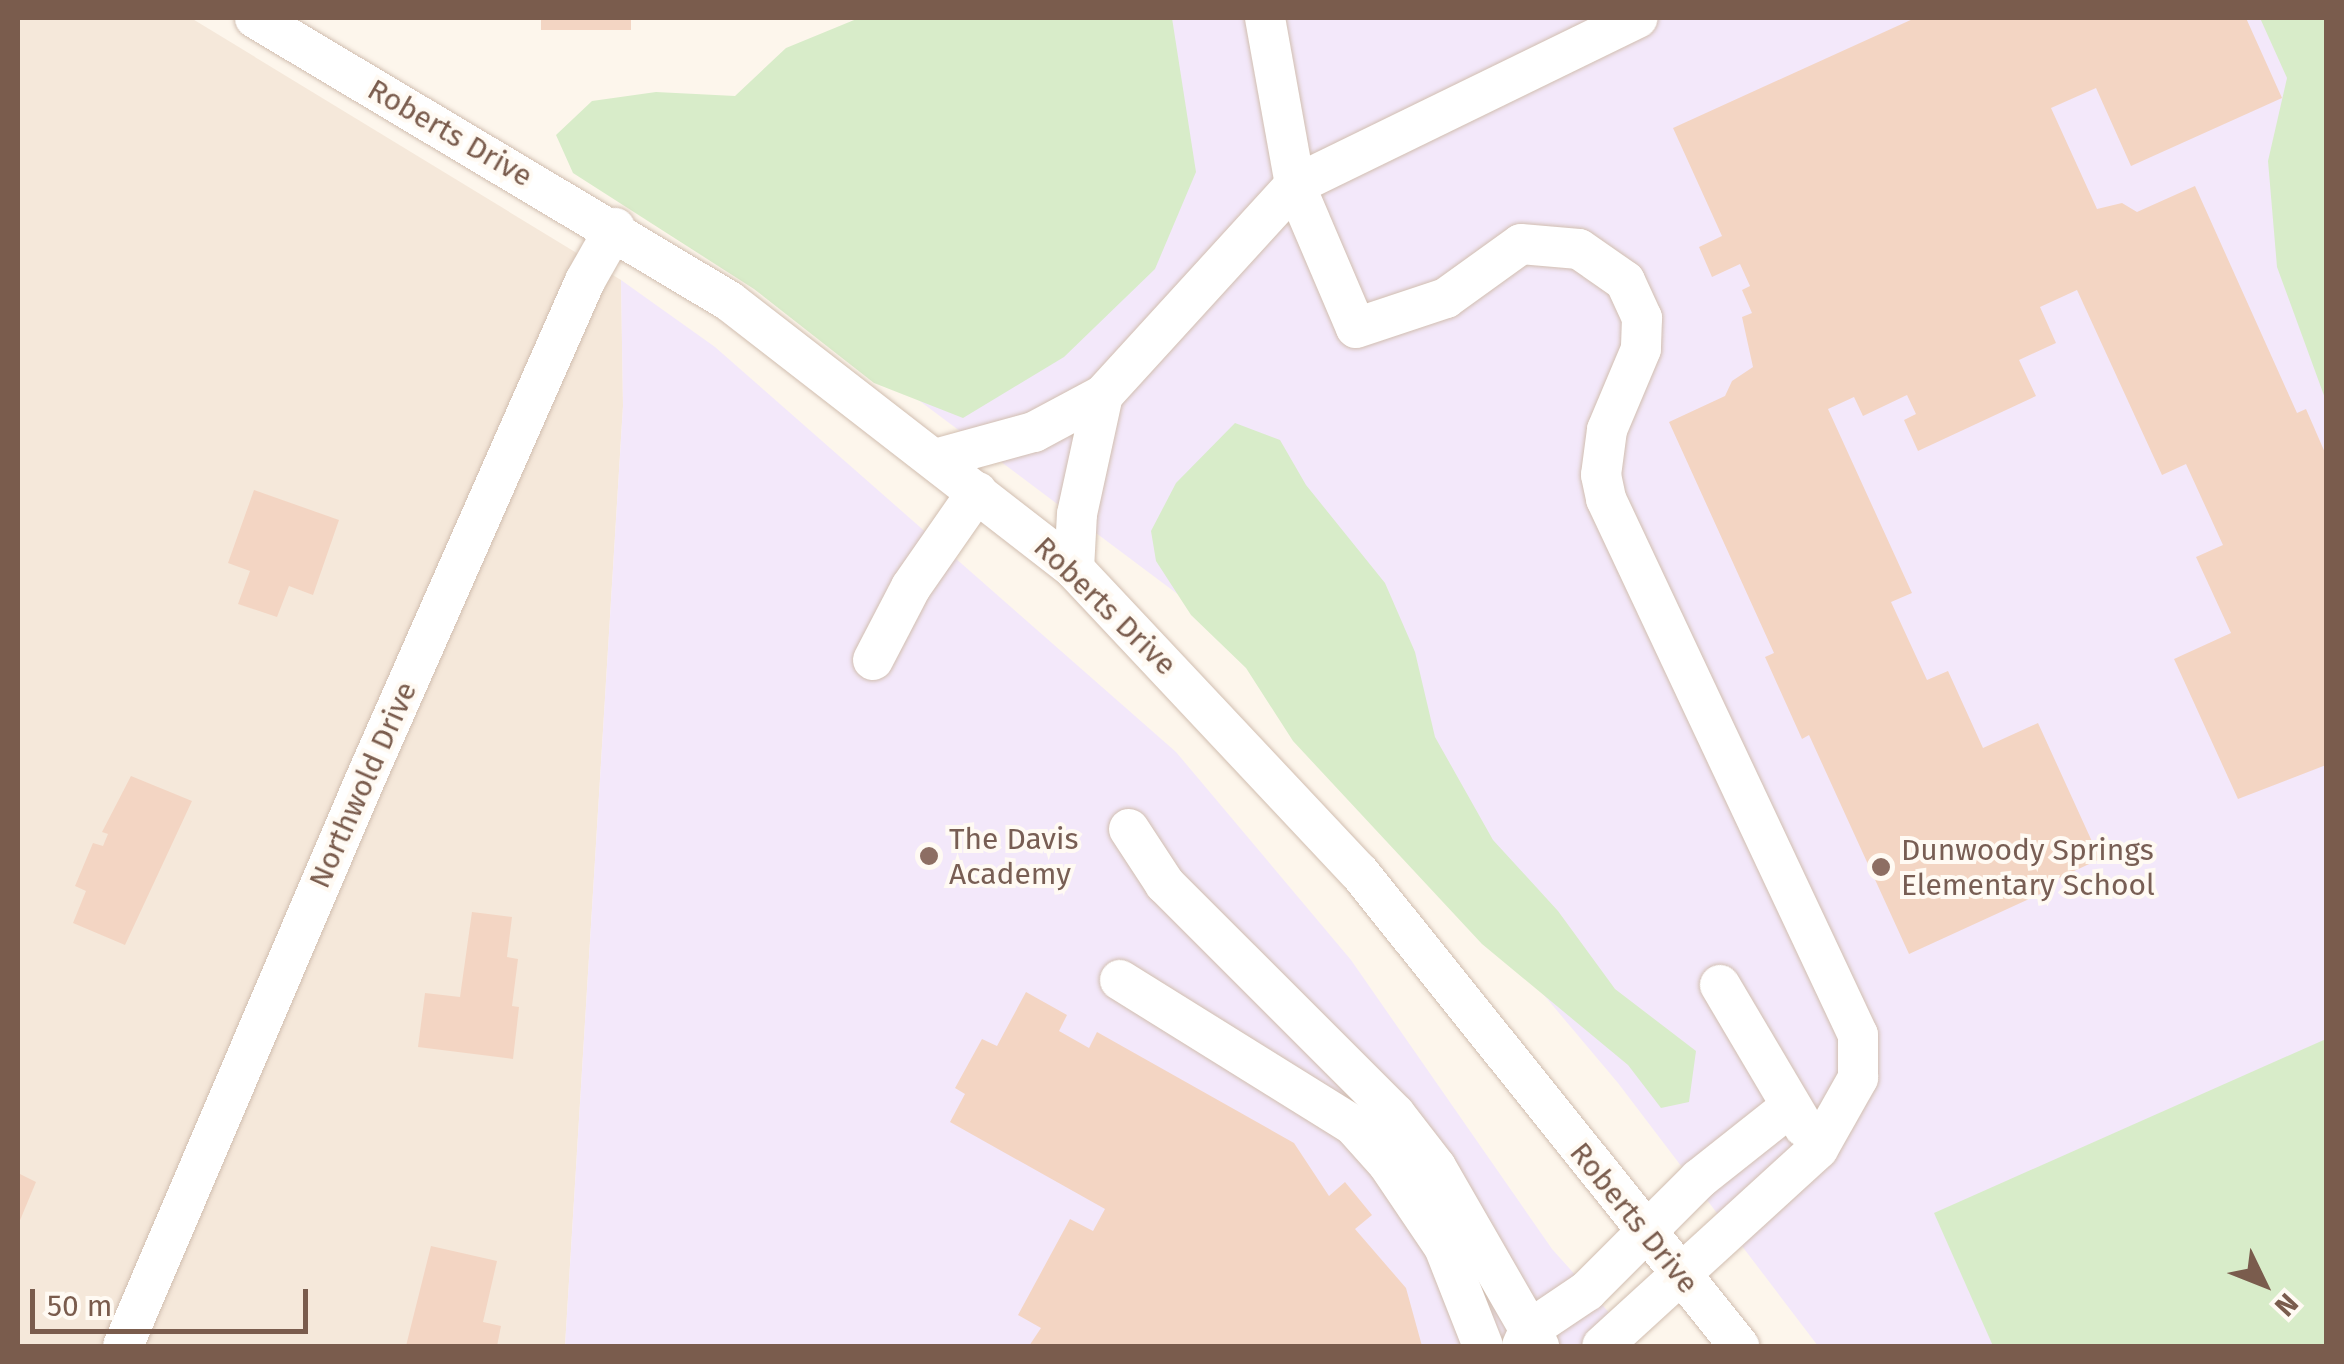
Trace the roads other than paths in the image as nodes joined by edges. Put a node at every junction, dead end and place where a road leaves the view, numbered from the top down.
1 (255, 18) edge
2 (1265, 18) edge
3 (1638, 18) edge
4 (1295, 185) junction
5 (614, 228) junction
6 (1103, 396) junction
7 (935, 458) junction
8 (976, 492) junction
9 (1074, 569) junction
10 (873, 660) dead end
11 (1129, 829) dead end
12 (1120, 980) dead end
13 (1720, 984) dead end
14 (1791, 1106) junction
15 (1818, 1149) junction
16 (1645, 1236) junction
17 (1679, 1275) junction
18 (1530, 1341) edge
19 (123, 1346) edge
20 (1483, 1346) edge
21 (1602, 1346) edge
22 (1739, 1346) edge

1 - 5 street, Roberts Drive
2 - 4 street
3 - 4 street
4 - 6 street
4 - 15 street
5 - 7 street, Roberts Drive
5 - 19 street, Northwold Drive
6 - 7 street
6 - 9 street
7 - 8 street, Roberts Drive
8 - 9 street, Roberts Drive
8 - 10 street
9 - 16 street, Roberts Drive
11 - 18 street
12 - 20 street
13 - 14 street
14 - 15 street
14 - 16 street
15 - 17 street
16 - 17 street, Roberts Drive
16 - 18 street
17 - 21 street
17 - 22 street, Roberts Drive

